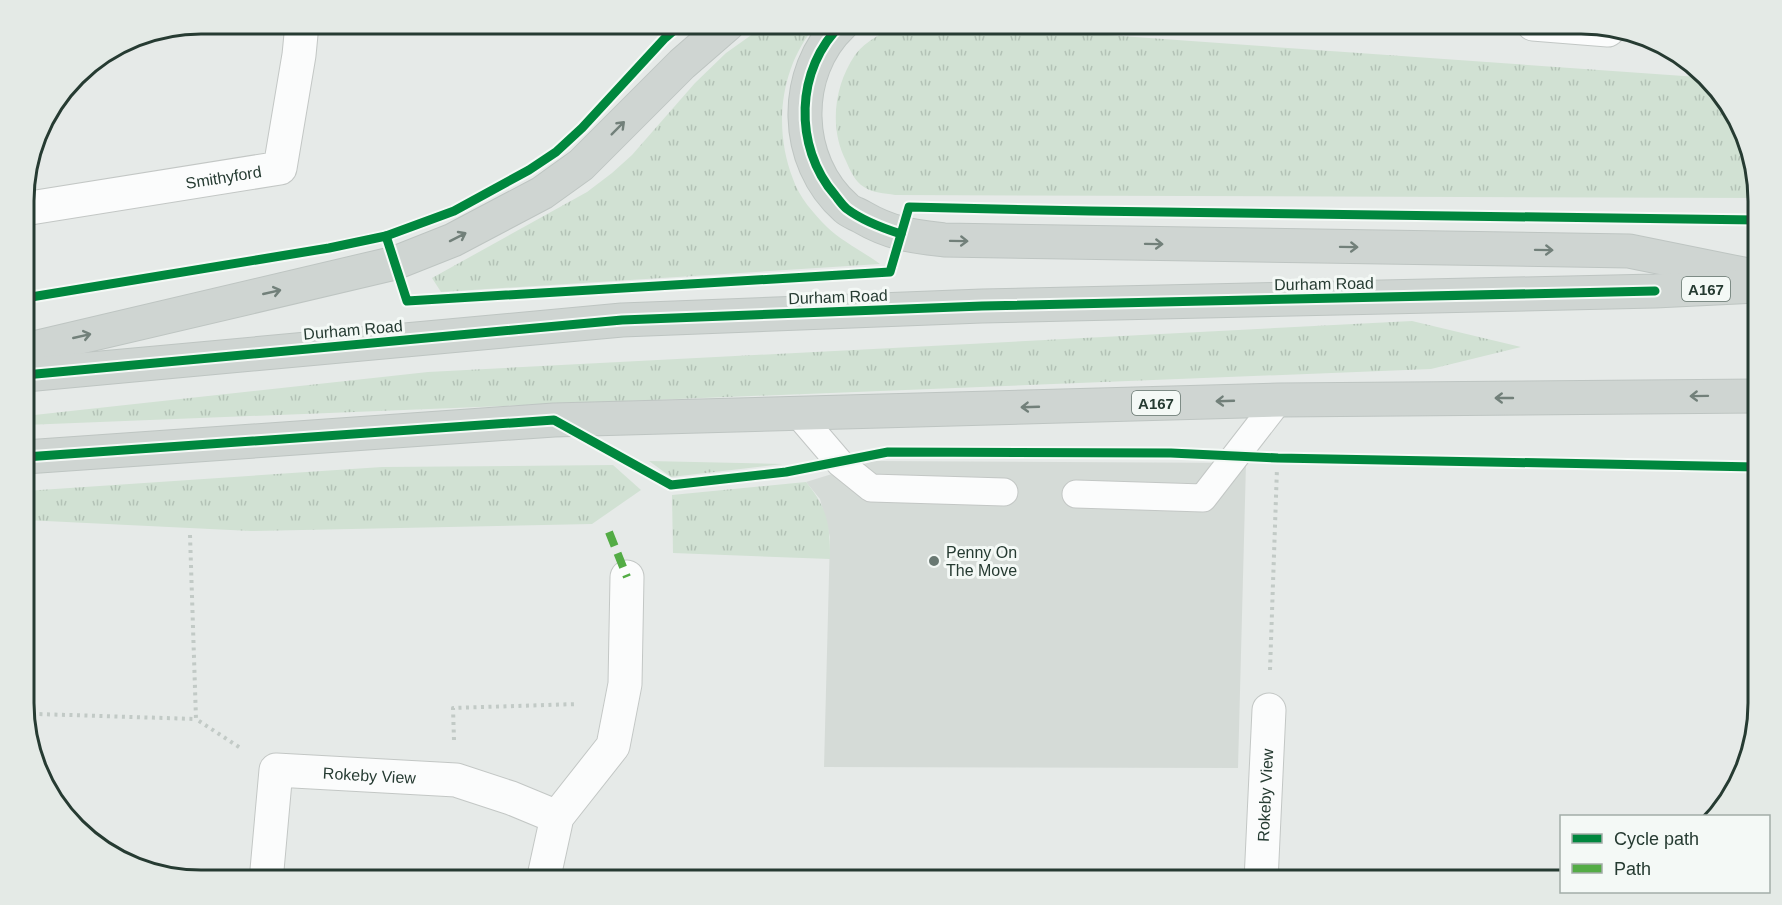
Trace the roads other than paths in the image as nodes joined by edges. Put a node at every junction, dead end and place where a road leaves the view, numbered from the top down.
1 (301, 35) edge
2 (715, 35) edge
3 (831, 35) edge
4 (35, 207) edge
5 (1748, 275) edge
6 (1748, 286) edge
7 (35, 348) edge
8 (35, 374) edge
9 (1748, 396) edge
10 (1279, 400) junction
11 (798, 414) junction
12 (35, 456) edge
13 (1004, 492) dead end
14 (1076, 494) dead end
15 (627, 577) dead end
16 (1269, 710) road end
17 (557, 817) junction
18 (267, 870) dead end
19 (545, 870) edge
20 (1262, 870) edge

1 - 4 street, Smithyford
7 -> 2 main road
3 -> 5 main road
6 - 8 main road, Durham Road / A167
9 -> 10 main road, A167
10 -> 11 main road, A167
10 - 14 lane
11 - 12 main road, A167
11 - 13 lane
15 - 17 street
16 - 20 street, Rokeby View
17 - 18 street, Rokeby View
17 - 19 street

